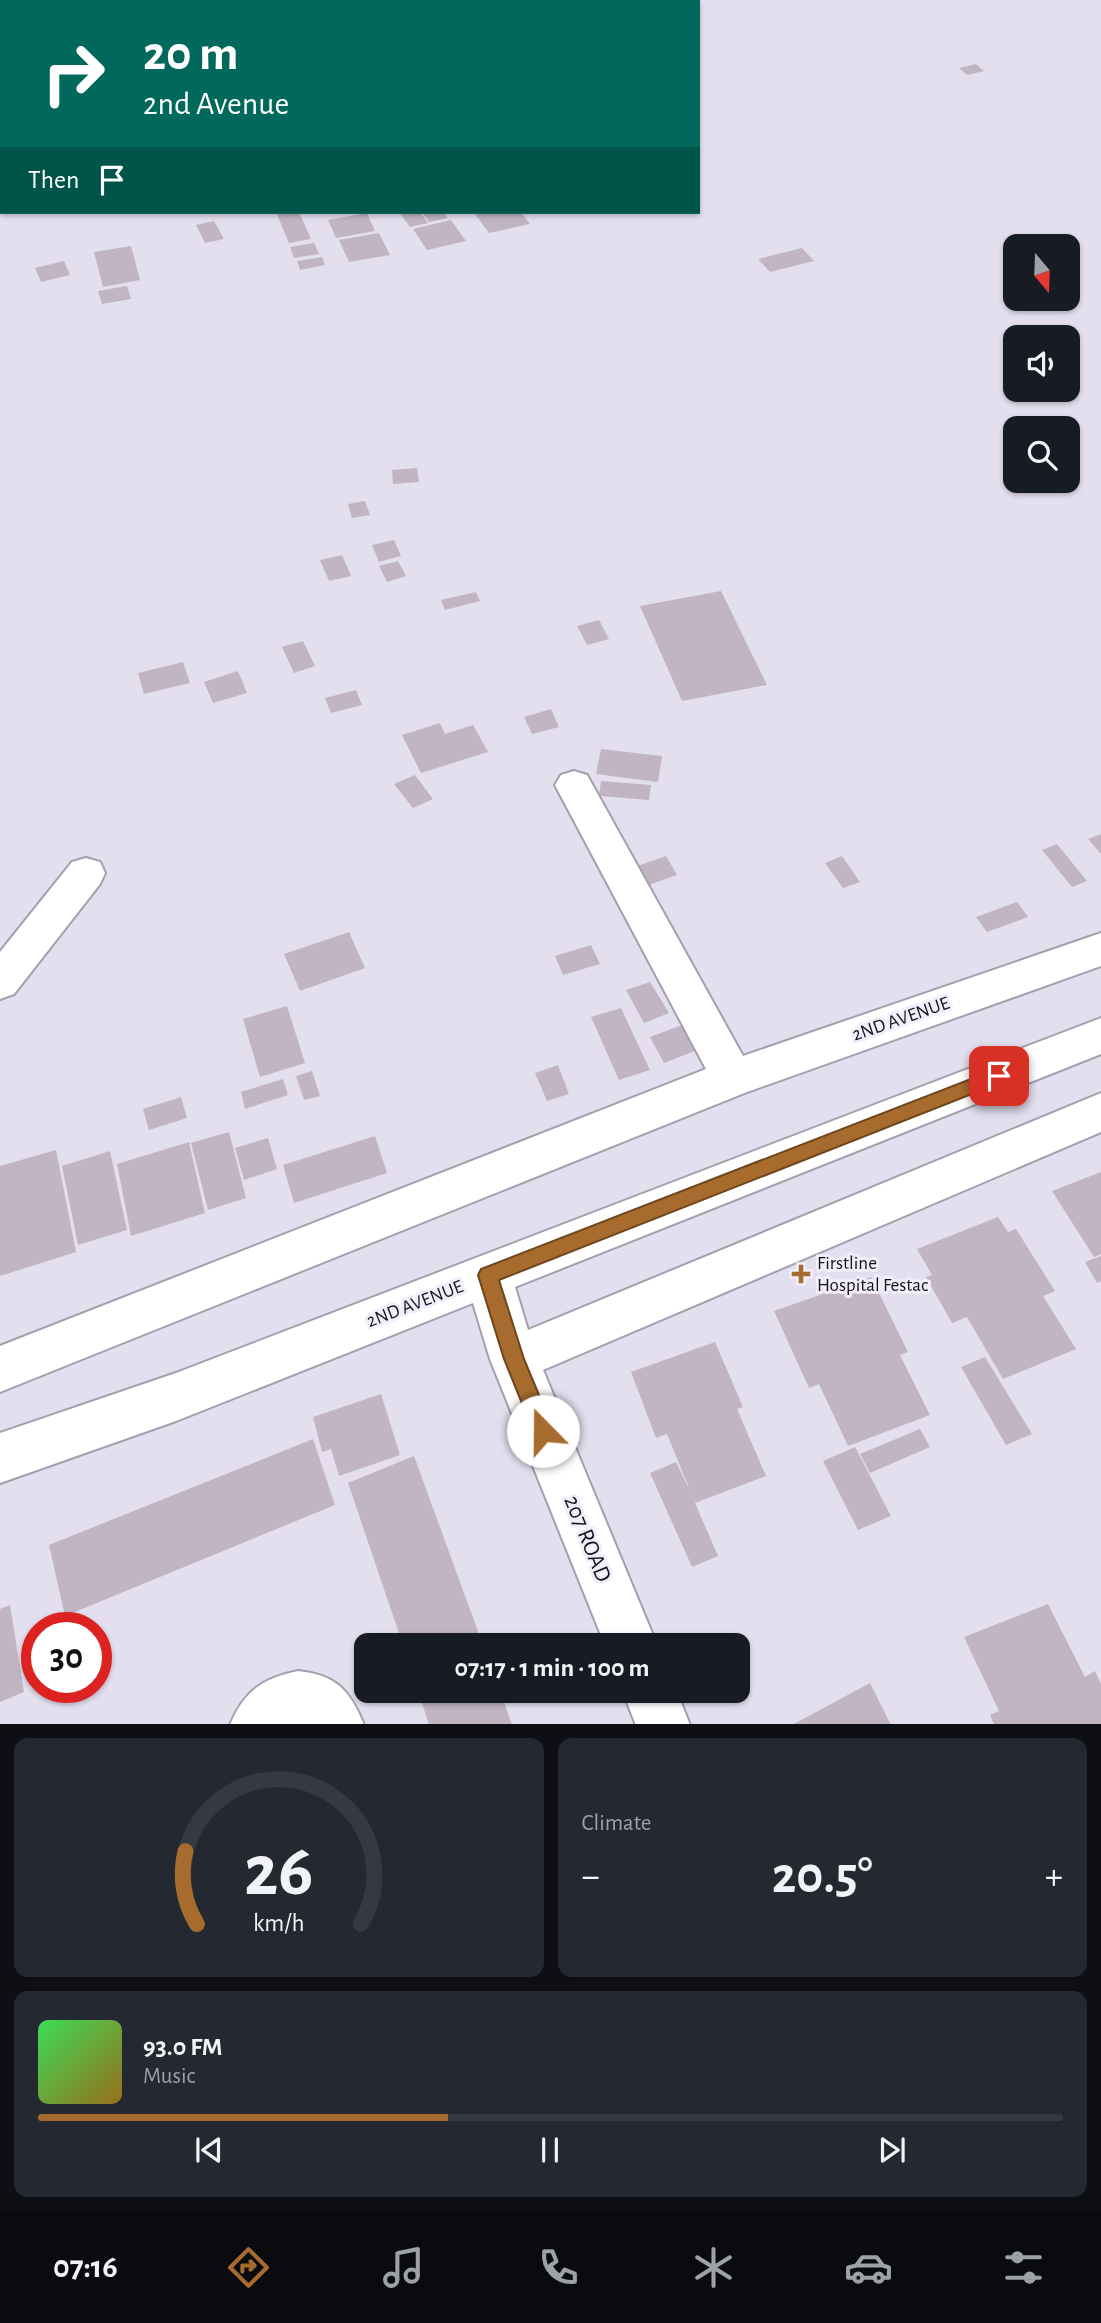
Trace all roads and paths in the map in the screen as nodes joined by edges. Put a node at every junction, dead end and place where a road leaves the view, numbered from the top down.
1 (574, 785) dead end
2 (86, 873) dead end
3 (1101, 949) edge
4 (0, 982) edge
5 (1101, 1036) edge
6 (733, 1078) junction
7 (1101, 1112) edge
8 (488, 1275) junction
9 (514, 1359) junction
10 (0, 1369) edge
11 (0, 1458) edge
12 (626, 1633) edge
13 (654, 1703) edge
14 (257, 1724) edge
15 (337, 1724) edge
16 (663, 1724) edge

1 - 6 street
2 - 4 street
3 - 6 street, 2ND AVENUE
5 - 8 street, 2ND AVENUE
6 - 10 street, 2ND AVENUE
7 - 9 street
8 - 9 street, 207 ROAD
8 - 11 street, 2ND AVENUE
9 - 12 street, 207 ROAD
13 - 16 street
14 - 15 street

